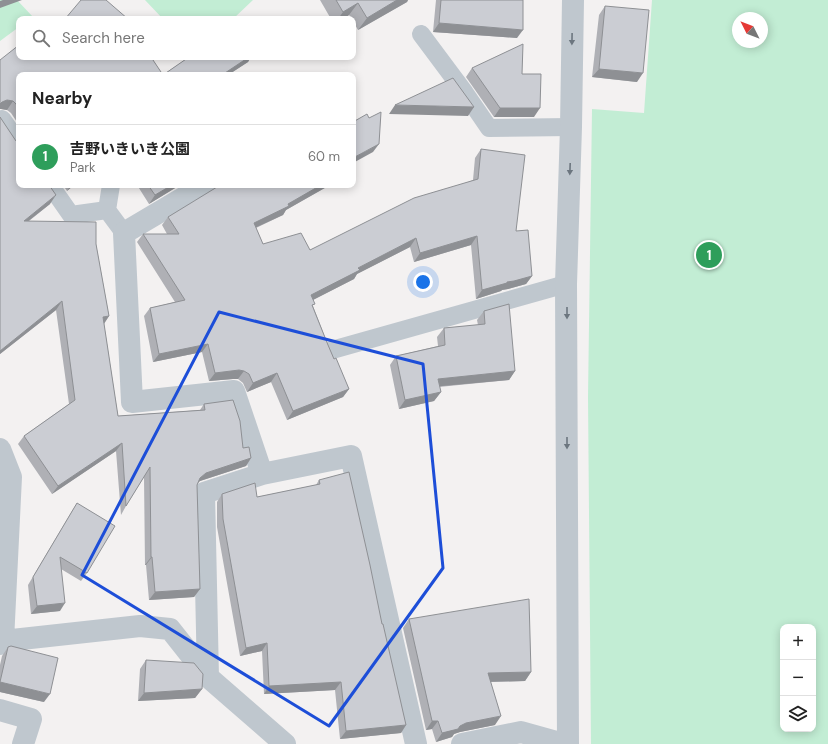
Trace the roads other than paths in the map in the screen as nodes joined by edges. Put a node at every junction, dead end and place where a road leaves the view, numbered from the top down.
1 (573, 0) edge
2 (422, 34) dead end
3 (2, 119) edge
4 (571, 126) junction
5 (16, 139) edge
6 (52, 188) edge
7 (111, 188) edge
8 (200, 188) edge
9 (107, 210) junction
10 (124, 233) junction
11 (566, 284) junction
12 (332, 350) edge
13 (0, 449) edge
14 (262, 474) junction
15 (1, 642) edge
16 (208, 677) junction
17 (0, 710) edge
18 (23, 744) edge
19 (285, 744) edge
20 (416, 744) edge
21 (462, 744) edge
22 (564, 744) edge
23 (568, 744) edge

1 -> 4 street
2 - 4 lane
3 - 5 lane
4 -> 11 street
6 - 9 lane
7 - 9 lane
8 - 10 street
9 - 10 lane
10 - 14 street
11 - 12 lane
11 -> 23 street
13 - 15 street
14 - 16 street
14 - 20 street
15 - 16 street
16 - 19 street
17 - 18 street
21 - 22 street

